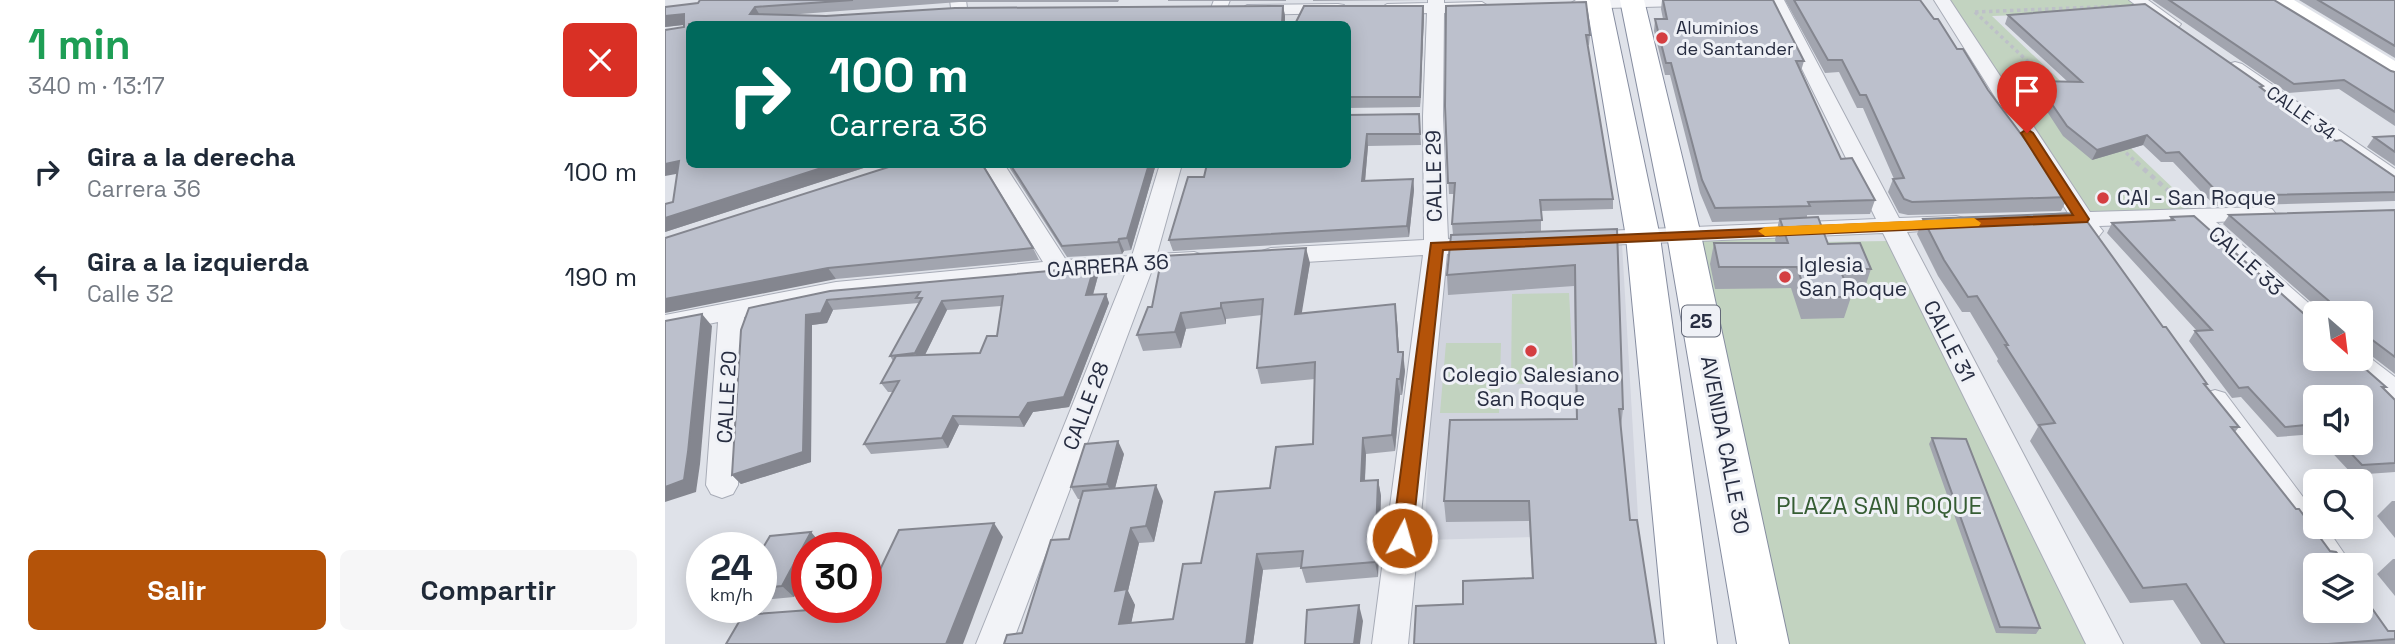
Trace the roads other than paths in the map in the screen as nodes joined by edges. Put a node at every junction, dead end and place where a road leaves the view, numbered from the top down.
1 (1717, 0) edge
2 (1776, 0) edge
3 (2277, 0) edge
4 (1615, 2) edge
5 (1954, 2) edge
6 (2141, 2) edge
7 (1436, 4) edge
8 (1561, 5) edge
9 (1506, 6) edge
10 (1214, 11) edge
11 (2185, 33) edge
12 (2218, 56) edge
13 (2395, 72) edge
14 (996, 168) edge
15 (1170, 168) edge
16 (2395, 179) edge
17 (2288, 213) edge
18 (2195, 216) junction
19 (2082, 219) junction
20 (2027, 221) edge
21 (1972, 223) edge
22 (1889, 225) junction
23 (1684, 235) junction
24 (1643, 237) junction
25 (1559, 241) edge
26 (1504, 243) edge
27 (1436, 246) junction
28 (2107, 253) edge
29 (1249, 257) edge
30 (1222, 258) edge
31 (1142, 263) junction
32 (1059, 268) junction
33 (731, 310) junction
34 (2303, 312) edge
35 (665, 324) edge
36 (2370, 371) edge
37 (2204, 387) edge
38 (2395, 393) edge
39 (722, 485) dead end
40 (2326, 553) edge
41 (994, 644) edge
42 (1390, 644) edge
43 (1691, 644) edge
44 (1763, 644) edge
45 (2105, 644) edge

1 - 4 street
2 - 22 street, CALLE 31
3 - 13 street
4 - 8 street
4 - 23 highway, AVENIDA CALLE 30 / 25
4 - 24 highway, 25
5 - 19 street
6 - 11 street
7 - 9 street
7 - 10 street
7 - 27 street, CALLE 29
12 - 16 street, CALLE 34
14 - 32 street
15 - 31 street, CALLE 28
17 - 18 street
18 - 19 street
18 - 34 street, CALLE 33
19 - 20 street
19 - 28 street
21 - 22 street
22 - 23 street
22 - 45 street, CALLE 31
23 - 24 street
23 - 44 highway, AVENIDA CALLE 30 / 25
24 - 25 street
24 - 43 highway, 25
26 - 27 street
27 - 29 street
27 - 42 street, CALLE 29
30 - 31 street, CARRERA 36
31 - 32 street, CARRERA 36
31 - 41 street, CALLE 28
32 - 33 street, CARRERA 36
33 - 35 street, CARRERA 36
33 - 39 street, CALLE 20
36 - 38 street
37 - 40 street

